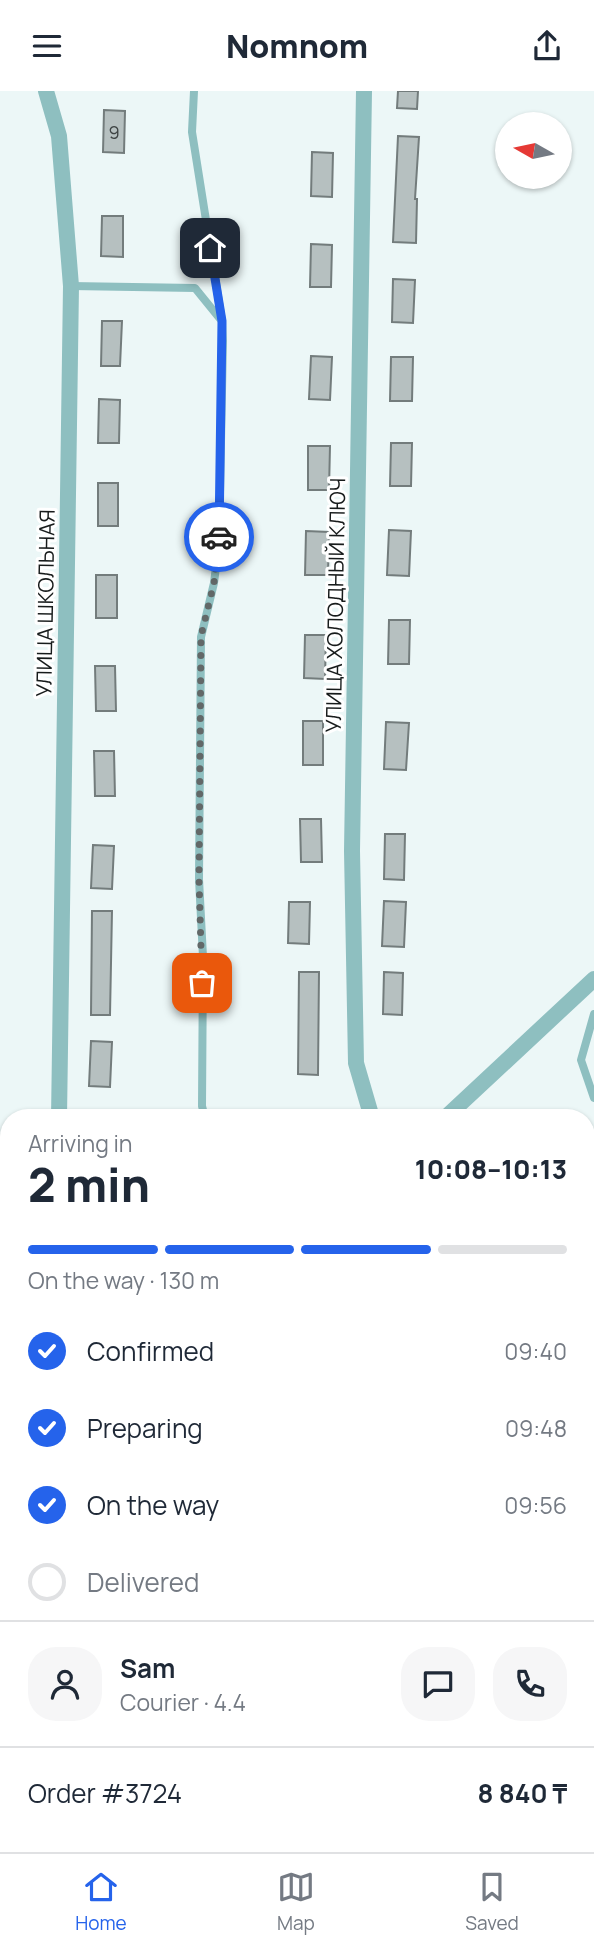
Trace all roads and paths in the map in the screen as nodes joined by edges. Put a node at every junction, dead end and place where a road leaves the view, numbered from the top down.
1 (46, 91) edge
2 (194, 91) edge
3 (364, 91) edge
4 (71, 286) junction
5 (222, 321) junction
6 (594, 979) edge
7 (594, 1014) edge
8 (594, 1098) edge
9 (58, 1109) edge
10 (202, 1109) edge
11 (369, 1109) edge
12 (458, 1109) edge

1 - 4 street, УЛИЦА ШКОЛЬНАЯ
2 - 5 lane
3 - 11 street, УЛИЦА ХОЛОДНЫЙ КЛЮЧ
4 - 5 lane
4 - 9 street, УЛИЦА ШКОЛЬНАЯ
5 - 10 lane
6 - 12 street
7 - 8 lane

